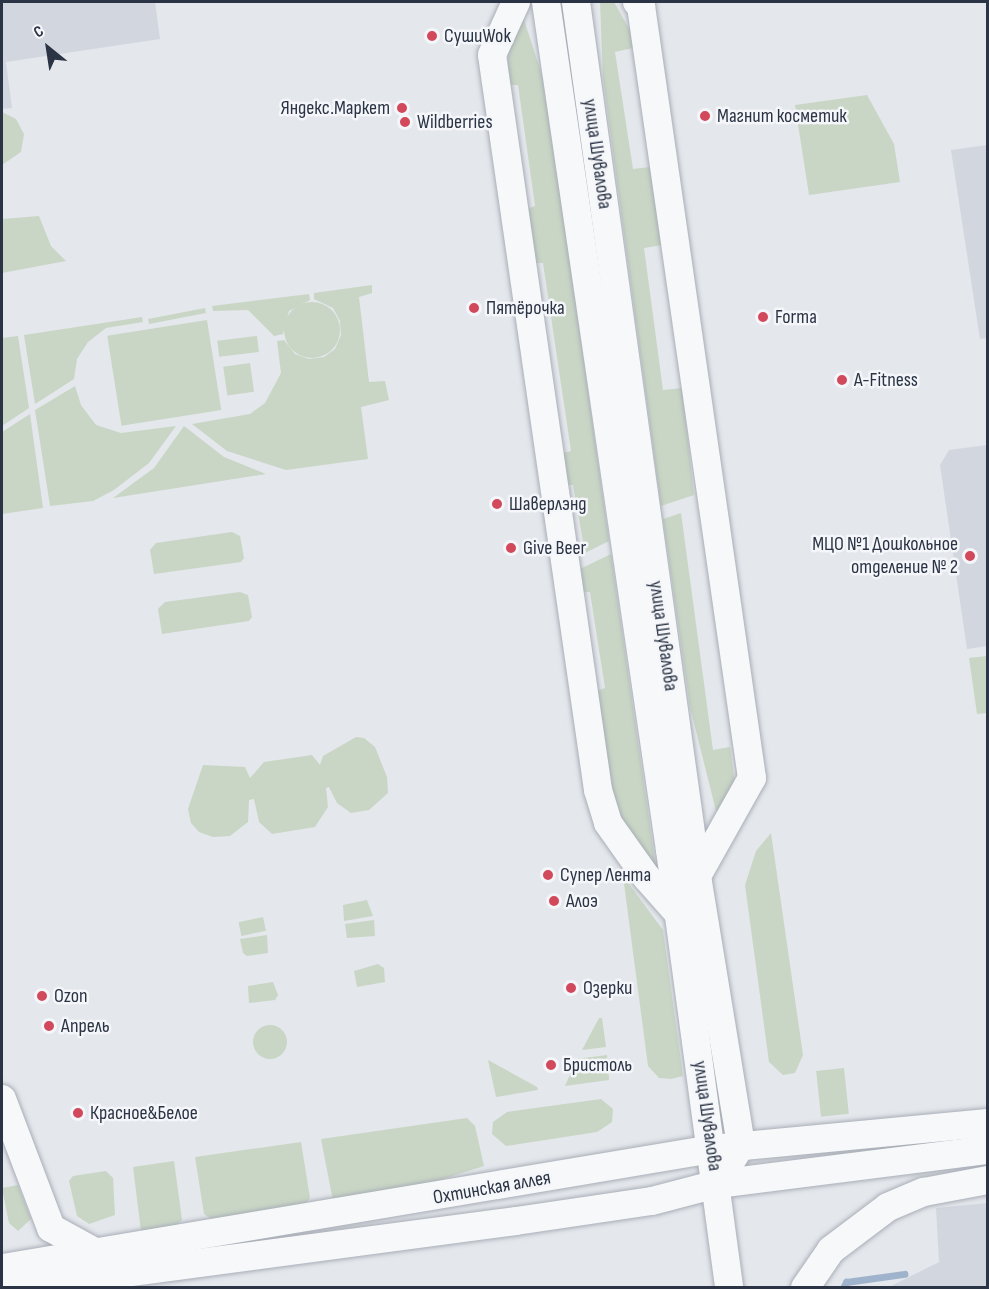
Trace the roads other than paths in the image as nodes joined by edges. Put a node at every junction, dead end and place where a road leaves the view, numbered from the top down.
1 (516, 2) edge
2 (546, 2) edge
3 (576, 2) edge
4 (637, 2) edge
5 (697, 876) junction
6 (679, 914) junction
7 (2, 1099) edge
8 (987, 1129) edge
9 (741, 1145) junction
10 (712, 1149) junction
11 (987, 1179) edge
12 (717, 1184) junction
13 (51, 1228) junction
14 (95, 1252) junction
15 (6, 1271) edge
16 (729, 1287) edge
17 (805, 1287) edge

1 - 6 street
2 - 6 street, улица Шувалова
3 - 5 street, улица Шувалова
4 - 5 street
5 - 9 street, улица Шувалова
6 - 10 street, улица Шувалова
7 - 13 street
8 - 9 street, Охтинская аллея
8 - 12 street, Охтинская аллея
9 - 10 street, Охтинская аллея
9 - 12 street, улица Шувалова
10 - 12 street, улица Шувалова
10 - 14 street, Охтинская аллея
11 - 17 street
12 - 15 street, Охтинская аллея
12 - 16 street
13 - 14 street
13 - 15 street
14 - 15 street, Охтинская аллея

